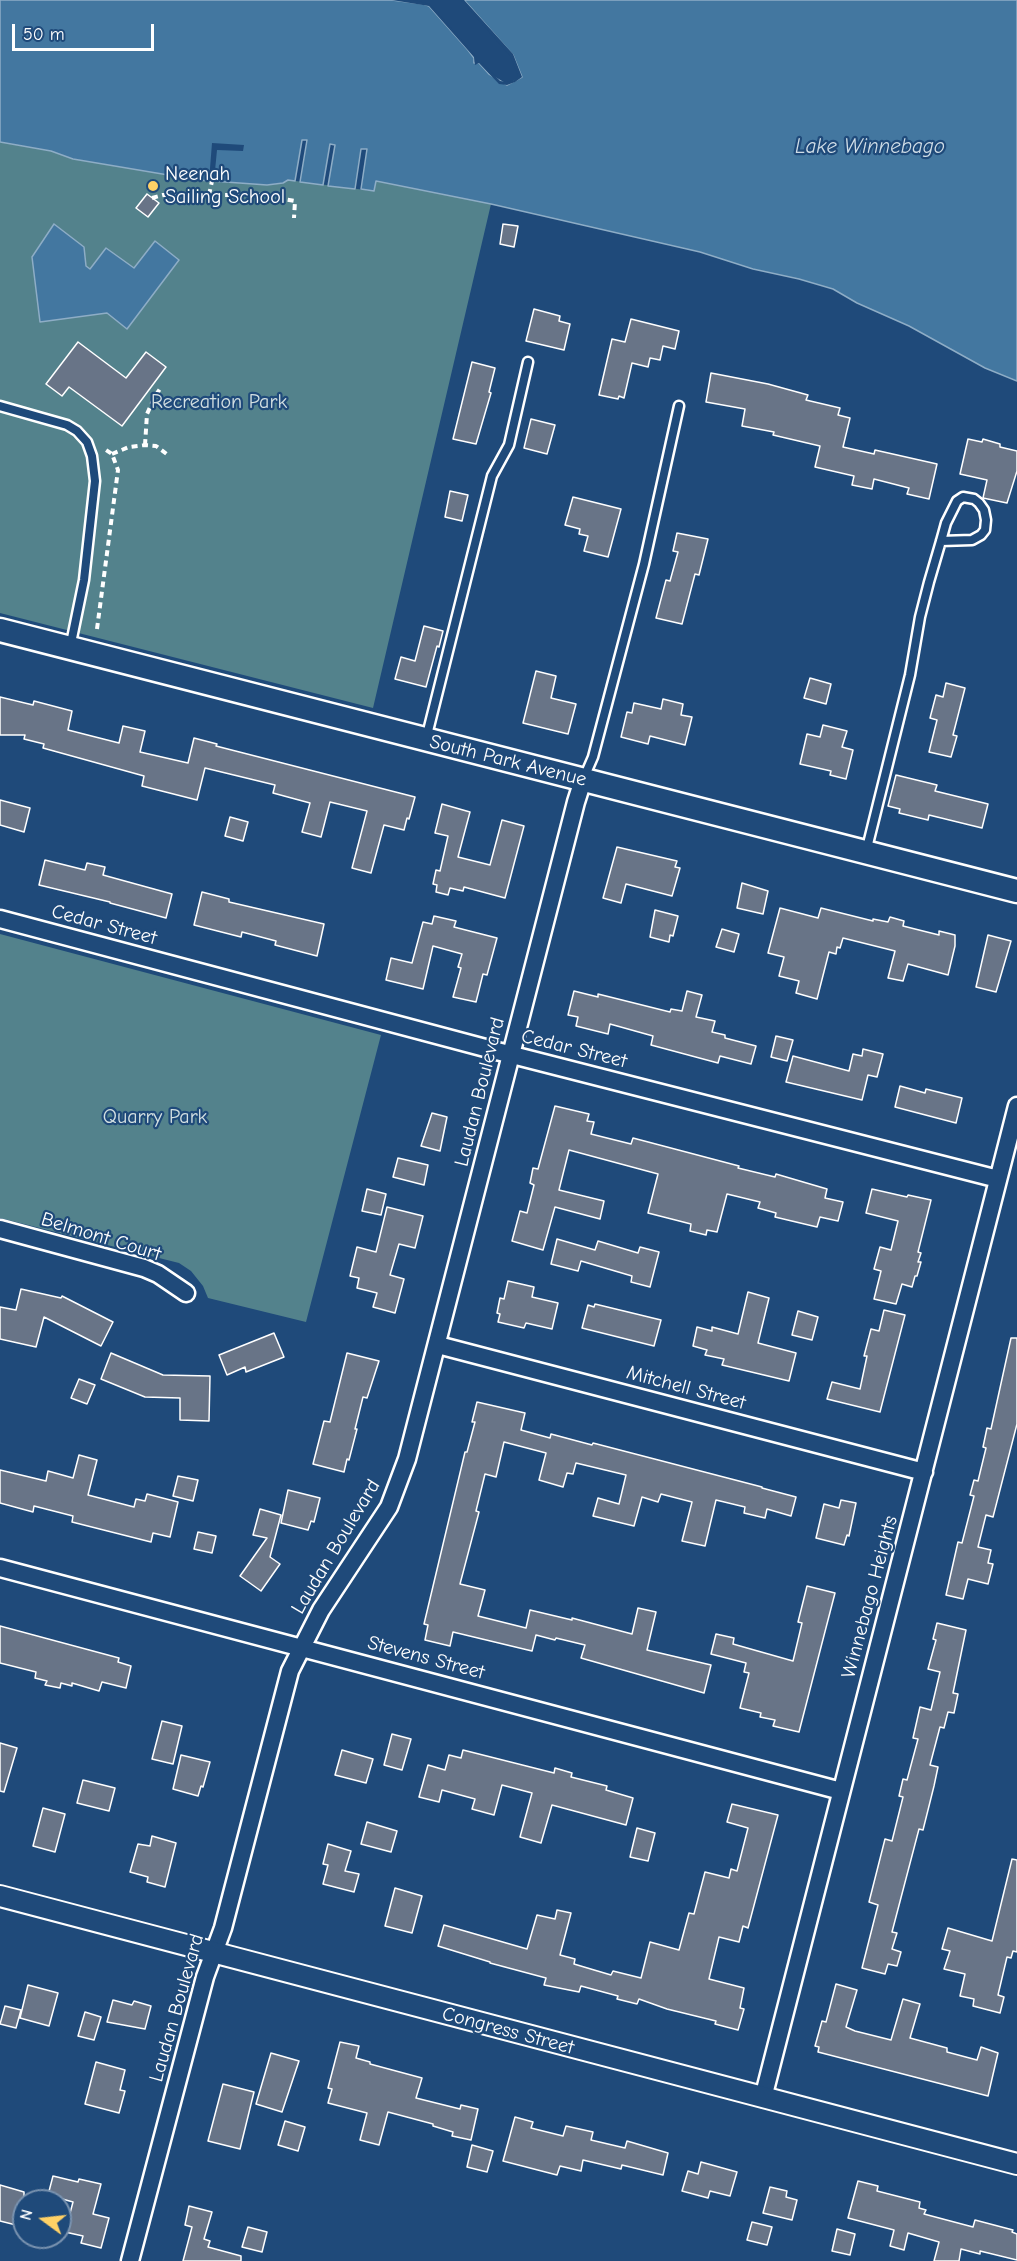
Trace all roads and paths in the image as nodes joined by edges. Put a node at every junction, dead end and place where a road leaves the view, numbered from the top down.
1 (212, 181) dead end
2 (209, 195) junction
3 (152, 198) dead end
4 (294, 218) dead end
5 (528, 362) dead end
6 (160, 389) dead end
7 (0, 406) edge
8 (679, 406) dead end
9 (145, 445) junction
10 (112, 454) dead end
11 (168, 455) dead end
12 (941, 541) junction
13 (0, 630) edge
14 (69, 648) junction
15 (426, 740) junction
16 (583, 780) junction
17 (866, 853) junction
18 (1017, 891) edge
19 (0, 919) edge
20 (510, 1054) junction
21 (1017, 1106) edge
22 (998, 1179) junction
23 (0, 1229) edge
24 (186, 1293) dead end
25 (438, 1345) junction
26 (924, 1472) junction
27 (0, 1568) edge
28 (303, 1647) junction
29 (841, 1791) junction
30 (0, 1896) edge
31 (214, 1953) junction
32 (763, 2098) junction
33 (1016, 2161) edge
34 (130, 2261) edge

1 - 2 path
2 - 3 path
2 - 4 path
5 - 15 lane
6 - 9 path
7 - 14 lane
8 - 16 lane
9 - 10 path
9 - 11 path
12 - 12 lane
12 - 17 lane
13 - 14 main road, South Park Avenue
14 - 15 main road, South Park Avenue
15 - 16 main road, South Park Avenue
16 - 17 main road, South Park Avenue
16 - 20 street, Laudan Boulevard
17 - 18 main road, South Park Avenue
19 - 20 street, Cedar Street
20 - 22 street, Cedar Street
20 - 25 street, Laudan Boulevard
21 - 22 street, Winnebago Heights
22 - 26 street, Winnebago Heights
23 - 24 street, Belmont Court
25 - 26 street, Mitchell Street
25 - 28 street, Laudan Boulevard
26 - 29 street, Winnebago Heights
27 - 28 street, Stevens Street
28 - 29 street, Stevens Street
28 - 31 street, Laudan Boulevard
29 - 32 street, Winnebago Heights
30 - 31 street, Congress Street
31 - 32 street, Congress Street
31 - 34 street, Laudan Boulevard
32 - 33 street, Congress Street

